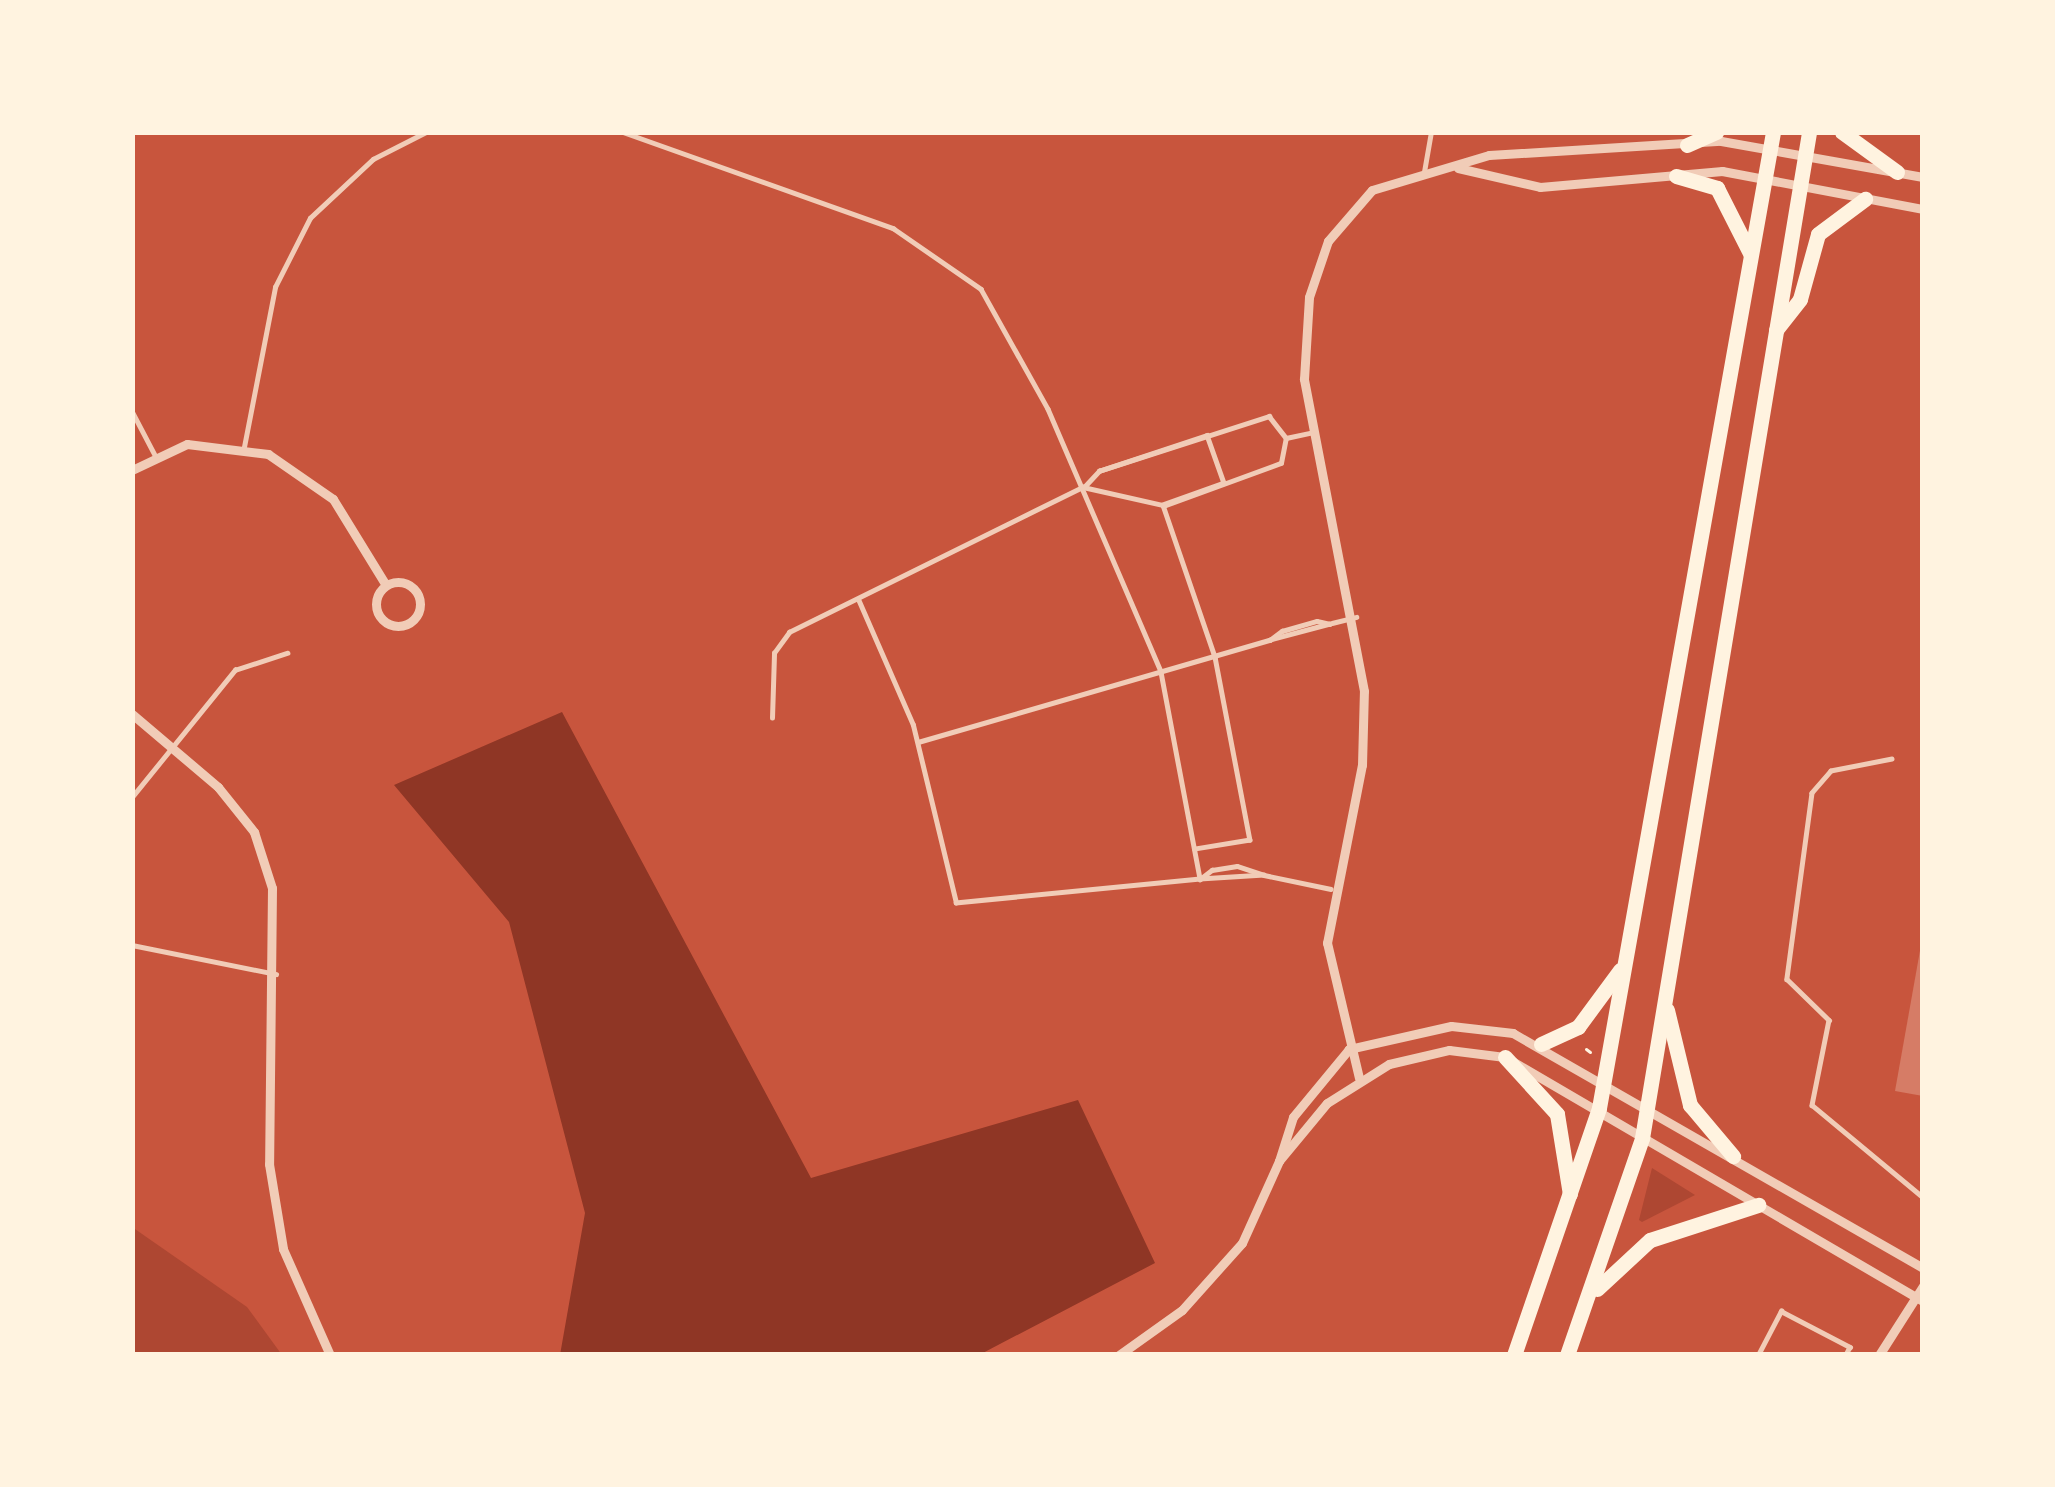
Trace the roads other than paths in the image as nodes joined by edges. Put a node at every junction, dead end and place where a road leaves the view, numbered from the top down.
1 (426, 132) edge
2 (622, 132) edge
3 (1431, 132) edge
4 (1716, 132) edge
5 (1773, 132) edge
6 (1809, 132) edge
7 (1842, 132) edge
8 (1688, 145) junction
9 (1770, 150) junction
10 (1804, 158) junction
11 (1458, 168) junction
12 (1424, 172) junction
13 (1897, 172) junction
14 (1676, 176) junction
15 (1923, 177) edge
16 (1765, 178) junction
17 (1798, 187) junction
18 (1864, 199) junction
19 (1923, 209) edge
20 (1751, 255) junction
21 (1774, 332) junction
22 (132, 411) edge
23 (1309, 433) junction
24 (1208, 435) junction
25 (1286, 438) junction
26 (244, 447) junction
27 (156, 457) junction
28 (132, 470) edge
29 (1099, 471) junction
30 (1224, 483) junction
31 (1083, 487) junction
32 (1163, 505) junction
33 (386, 585) junction
34 (858, 599) junction
35 (1356, 617) junction
36 (1330, 624) junction
37 (1270, 640) junction
38 (287, 653) dead end
39 (1215, 657) junction
40 (1162, 672) junction
41 (132, 715) edge
42 (772, 718) dead end
43 (918, 742) junction
44 (172, 748) junction
45 (1892, 759) dead end
46 (132, 797) edge
47 (1195, 849) junction
48 (1264, 875) junction
49 (1200, 879) junction
50 (1331, 889) junction
51 (132, 945) edge
52 (1624, 962) junction
53 (276, 974) junction
54 (1664, 1003) junction
55 (1541, 1045) junction
56 (1349, 1048) junction
57 (1505, 1057) junction
58 (1359, 1078) junction
59 (1604, 1082) junction
60 (1648, 1107) junction
61 (1599, 1108) junction
62 (1642, 1138) junction
63 (1733, 1156) junction
64 (1279, 1161) junction
65 (1923, 1197) edge
66 (1571, 1198) junction
67 (1758, 1205) junction
68 (1923, 1268) edge
69 (1923, 1286) edge
70 (1920, 1299) edge
71 (1588, 1301) junction
72 (330, 1355) edge
73 (1119, 1355) edge
74 (1514, 1355) edge
75 (1567, 1355) edge
76 (1758, 1355) edge
77 (1846, 1355) edge
78 (1879, 1355) edge

1 - 26 lane
2 - 31 lane
3 - 12 lane
4 - 8 main road
5 - 9 main road
6 - 10 main road
7 - 13 main road
8 - 9 street
8 - 11 street
9 - 10 street
9 - 16 main road
10 - 13 street
10 - 17 main road
11 - 12 street
11 - 14 street
12 - 23 street
13 - 15 street
14 - 16 street
14 - 20 main road
16 - 17 street
16 - 20 main road
17 - 18 street
17 - 21 main road
18 - 19 street
18 - 21 main road
20 - 52 main road
21 - 54 main road
22 - 27 lane
23 - 25 lane
23 - 35 street
24 - 25 lane
24 - 29 lane
24 - 29 lane
24 - 30 lane
25 - 30 lane
26 - 27 street
26 - 33 street
27 - 28 street
29 - 31 lane
30 - 32 lane
30 - 32 lane
31 - 32 lane
31 - 34 lane
31 - 40 lane
32 - 39 lane
33 - 33 street
34 - 42 lane
34 - 43 lane
35 - 36 lane
35 - 50 street
36 - 37 lane
36 - 37 lane
37 - 39 lane
38 - 44 lane
39 - 40 lane
39 - 47 lane
40 - 43 lane
40 - 47 lane
41 - 44 street
43 - 49 lane
44 - 46 lane
44 - 53 street
45 - 65 lane
47 - 49 lane
48 - 49 lane
48 - 49 lane
48 - 50 lane
50 - 56 street
51 - 53 lane
52 - 55 main road
52 - 59 main road
53 - 72 street
54 - 60 main road
54 - 63 main road
55 - 56 street
55 - 59 street
56 - 58 street
56 - 64 street
57 - 58 street
57 - 61 street
57 - 66 main road
58 - 64 street
59 - 60 street
59 - 61 main road
60 - 62 main road
60 - 63 street
61 - 62 street
61 - 66 main road
62 - 67 street
62 - 71 main road
63 - 68 street
64 - 73 street
66 - 74 main road
67 - 70 street
67 - 71 main road
69 - 70 street
70 - 78 street
71 - 75 main road
76 - 77 lane

